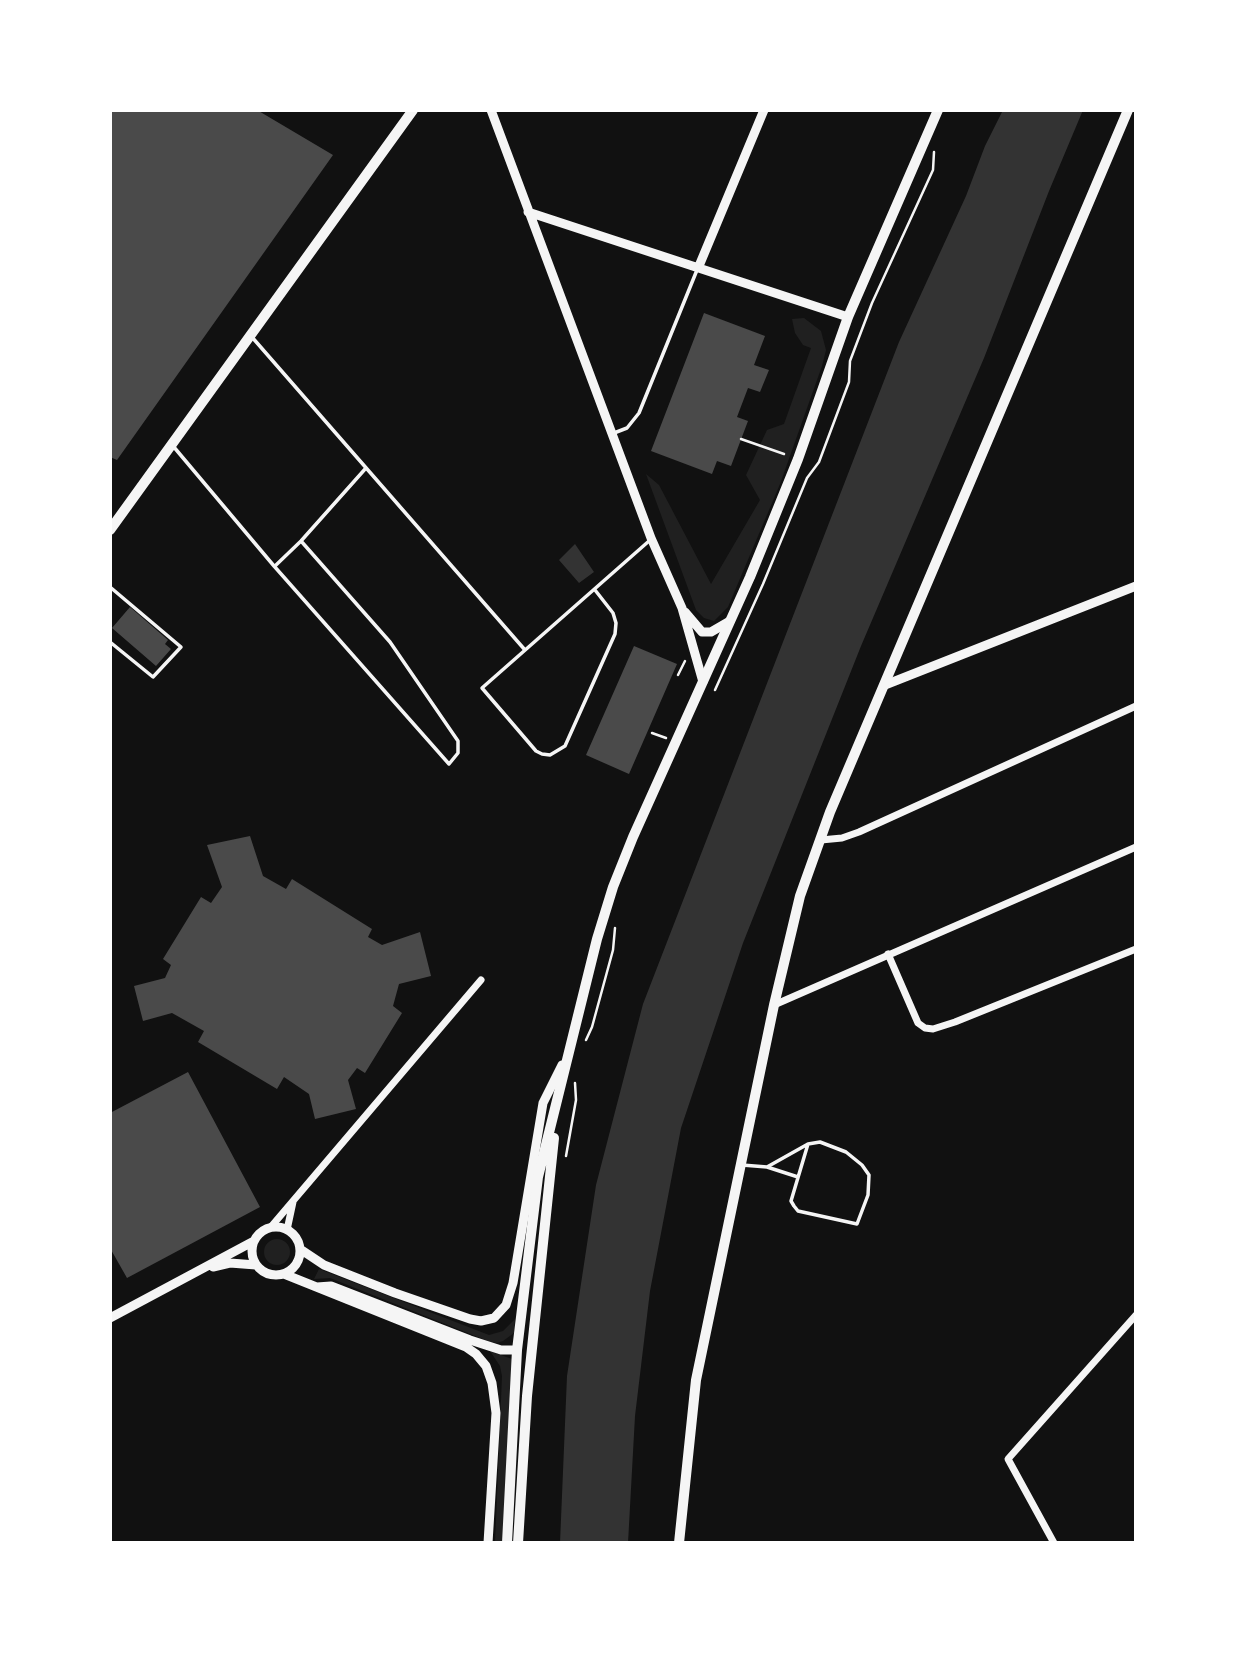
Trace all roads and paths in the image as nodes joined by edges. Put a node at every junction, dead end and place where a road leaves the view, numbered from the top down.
1 (413, 110) edge
2 (491, 110) edge
3 (764, 110) edge
4 (938, 110) edge
5 (1128, 110) edge
6 (934, 150) dead end
7 (528, 212) junction
8 (699, 266) junction
9 (848, 317) junction
10 (250, 334) junction
11 (612, 433) junction
12 (741, 439) dead end
13 (171, 444) junction
14 (784, 454) dead end
15 (366, 468) junction
16 (110, 530) edge
17 (651, 538) junction
18 (301, 541) junction
19 (275, 566) junction
20 (1136, 586) edge
21 (110, 587) edge
22 (595, 590) junction
23 (682, 608) junction
24 (730, 621) junction
25 (110, 642) edge
26 (525, 650) junction
27 (687, 658) dead end
28 (678, 675) dead end
29 (703, 682) junction
30 (885, 685) junction
31 (710, 699) dead end
32 (1136, 706) edge
33 (821, 840) junction
34 (1136, 847) edge
35 (615, 926) dead end
36 (1136, 949) edge
37 (888, 954) junction
38 (481, 980) dead end
39 (774, 1006) junction
40 (580, 1050) dead end
41 (566, 1058) junction
42 (575, 1079) dead end
43 (558, 1100) junction
44 (808, 1144) junction
45 (565, 1163) dead end
46 (740, 1164) junction
47 (767, 1167) junction
48 (798, 1177) junction
49 (293, 1201) junction
50 (270, 1228) junction
51 (288, 1230) junction
52 (254, 1241) junction
53 (300, 1249) junction
54 (256, 1265) junction
55 (201, 1270) junction
56 (284, 1274) junction
57 (538, 1282) junction
58 (315, 1287) junction
59 (1136, 1315) edge
60 (110, 1318) edge
61 (517, 1350) junction
62 (488, 1543) edge
63 (508, 1543) edge
64 (518, 1543) edge
65 (679, 1543) edge
66 (1054, 1543) edge

1 - 10 main road
2 - 7 street
3 - 8 street
4 - 9 main road
5 - 30 main road
6 - 31 path
7 - 8 street
7 - 11 street
8 - 9 street
8 - 11 lane
9 - 24 main road
10 - 13 main road
10 - 15 lane
11 - 17 street
12 - 14 path
13 - 16 main road
13 - 19 lane
15 - 18 lane
15 - 26 lane
17 - 22 lane
17 - 23 street
18 - 19 lane
18 - 19 lane
20 - 30 street
21 - 25 lane
22 - 26 lane
22 - 26 lane
23 - 24 street
23 - 29 street
24 - 29 main road
27 - 28 path
29 - 41 main road
30 - 33 main road
32 - 33 street
33 - 39 main road
34 - 37 street
35 - 40 path
36 - 37 street
37 - 39 street
38 - 49 street
39 - 46 main road
41 - 43 main road
41 - 53 street
42 - 45 path
43 - 57 main road
43 - 61 main road
44 - 47 lane
44 - 48 lane
44 - 48 lane
46 - 47 lane
46 - 65 main road
47 - 48 lane
49 - 50 street
49 - 51 street
50 - 51 street
50 - 52 street
51 - 53 street
52 - 54 street
52 - 55 street
53 - 56 street
54 - 55 street
54 - 56 street
55 - 60 street
56 - 58 street
57 - 61 main road
57 - 64 main road
58 - 61 street
58 - 62 street
59 - 66 street
61 - 63 main road

